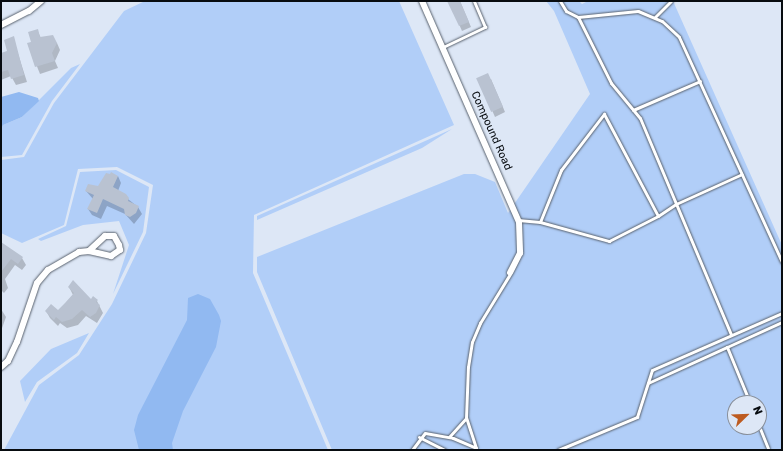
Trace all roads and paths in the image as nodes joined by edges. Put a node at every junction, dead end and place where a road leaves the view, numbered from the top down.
1 (41, 1) edge
2 (422, 1) edge
3 (474, 1) edge
4 (560, 1) edge
5 (671, 1) edge
6 (578, 17) junction
7 (655, 17) junction
8 (1, 25) edge
9 (443, 47) junction
10 (700, 81) junction
11 (633, 110) junction
12 (742, 174) junction
13 (676, 204) junction
14 (658, 216) junction
15 (518, 220) junction
16 (540, 222) junction
17 (89, 251) junction
18 (782, 262) edge
19 (510, 273) joint
20 (782, 313) edge
21 (782, 322) edge
22 (731, 335) junction
23 (727, 347) junction
24 (1, 367) edge
25 (648, 383) junction
26 (747, 395) edge
27 (466, 418) junction
28 (763, 435) edge
29 (419, 437) junction
30 (449, 437) junction
31 (768, 448) dead end
32 (412, 450) edge
33 (444, 450) edge
34 (558, 450) edge

1 - 8 street
2 - 9 street, Compound Road
3 - 9 lane
4 - 6 lane
5 - 7 lane
6 - 7 lane
6 - 11 lane
7 - 10 lane
9 - 15 street, Compound Road
10 - 11 lane
10 - 12 lane
11 - 13 lane
12 - 13 lane
12 - 18 lane
13 - 14 lane
13 - 22 lane
14 - 16 lane
14 - 16 lane
15 - 16 lane
15 - 19 street, Compound Road
17 - 17 street
17 - 24 street
19 - 27 lane
20 - 22 lane
21 - 23 lane
22 - 25 lane
23 - 25 lane
23 - 26 lane
25 - 34 lane
27 - 30 lane
27 - 30 lane
28 - 31 lane
29 - 30 lane
29 - 32 lane
29 - 33 lane

